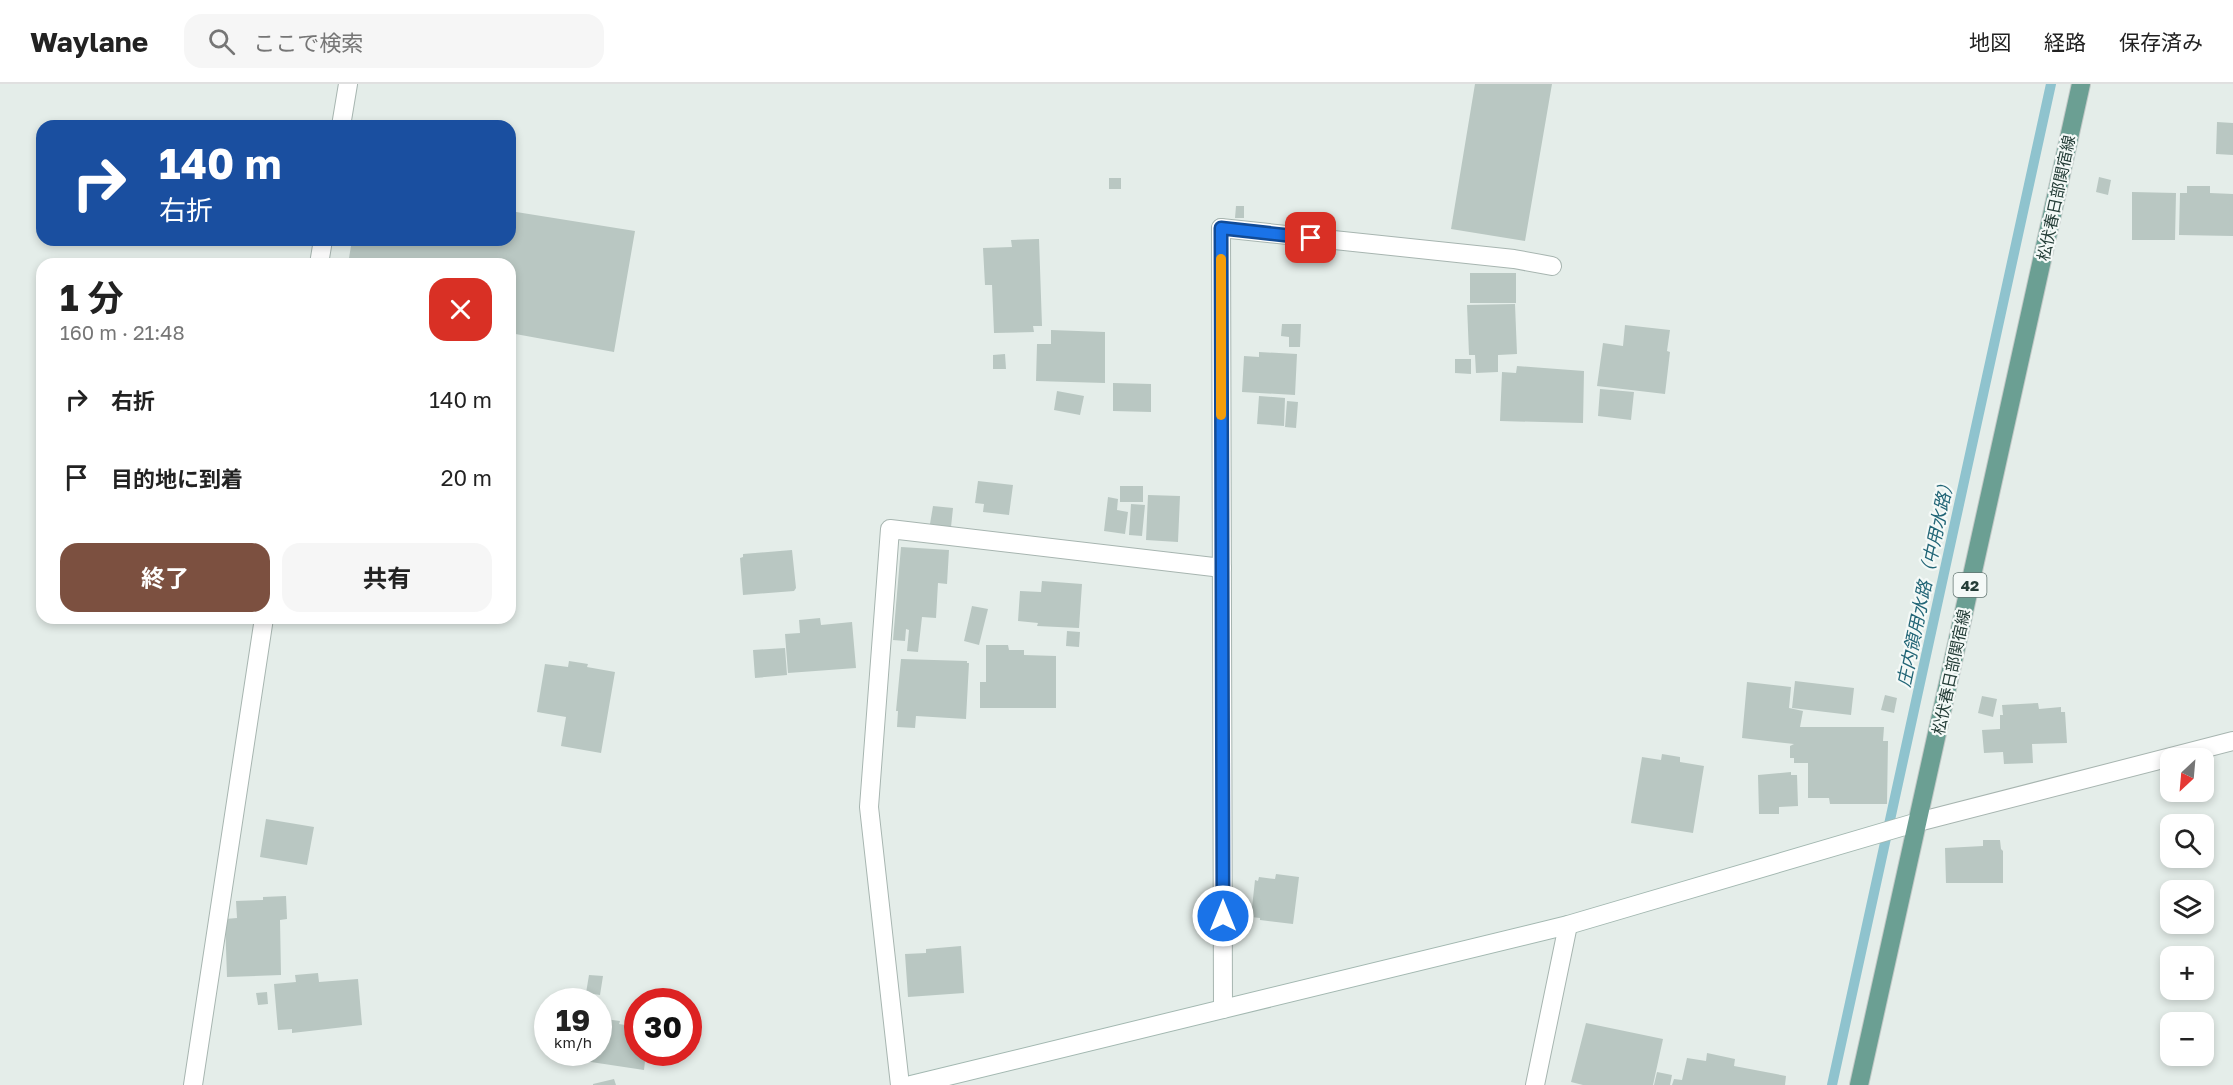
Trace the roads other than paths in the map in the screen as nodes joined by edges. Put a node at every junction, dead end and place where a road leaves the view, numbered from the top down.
1 (348, 84) edge
2 (2081, 84) edge
3 (342, 120) edge
4 (1552, 266) dead end
5 (1222, 568) junction
6 (263, 624) edge
7 (2233, 741) edge
8 (1918, 822) junction
9 (1568, 925) junction
10 (1224, 1009) junction
11 (193, 1085) edge
12 (900, 1085) edge
13 (911, 1085) edge
14 (1535, 1085) edge
15 (1859, 1085) edge

1 - 3 street
2 - 8 main road, 松伏春日部関宿線 / 42
4 - 5 street
5 - 10 street
5 - 12 street
6 - 11 street
7 - 8 street
8 - 9 street
8 - 15 main road, 松伏春日部関宿線 / 42
9 - 10 street
9 - 14 street
10 - 13 street

